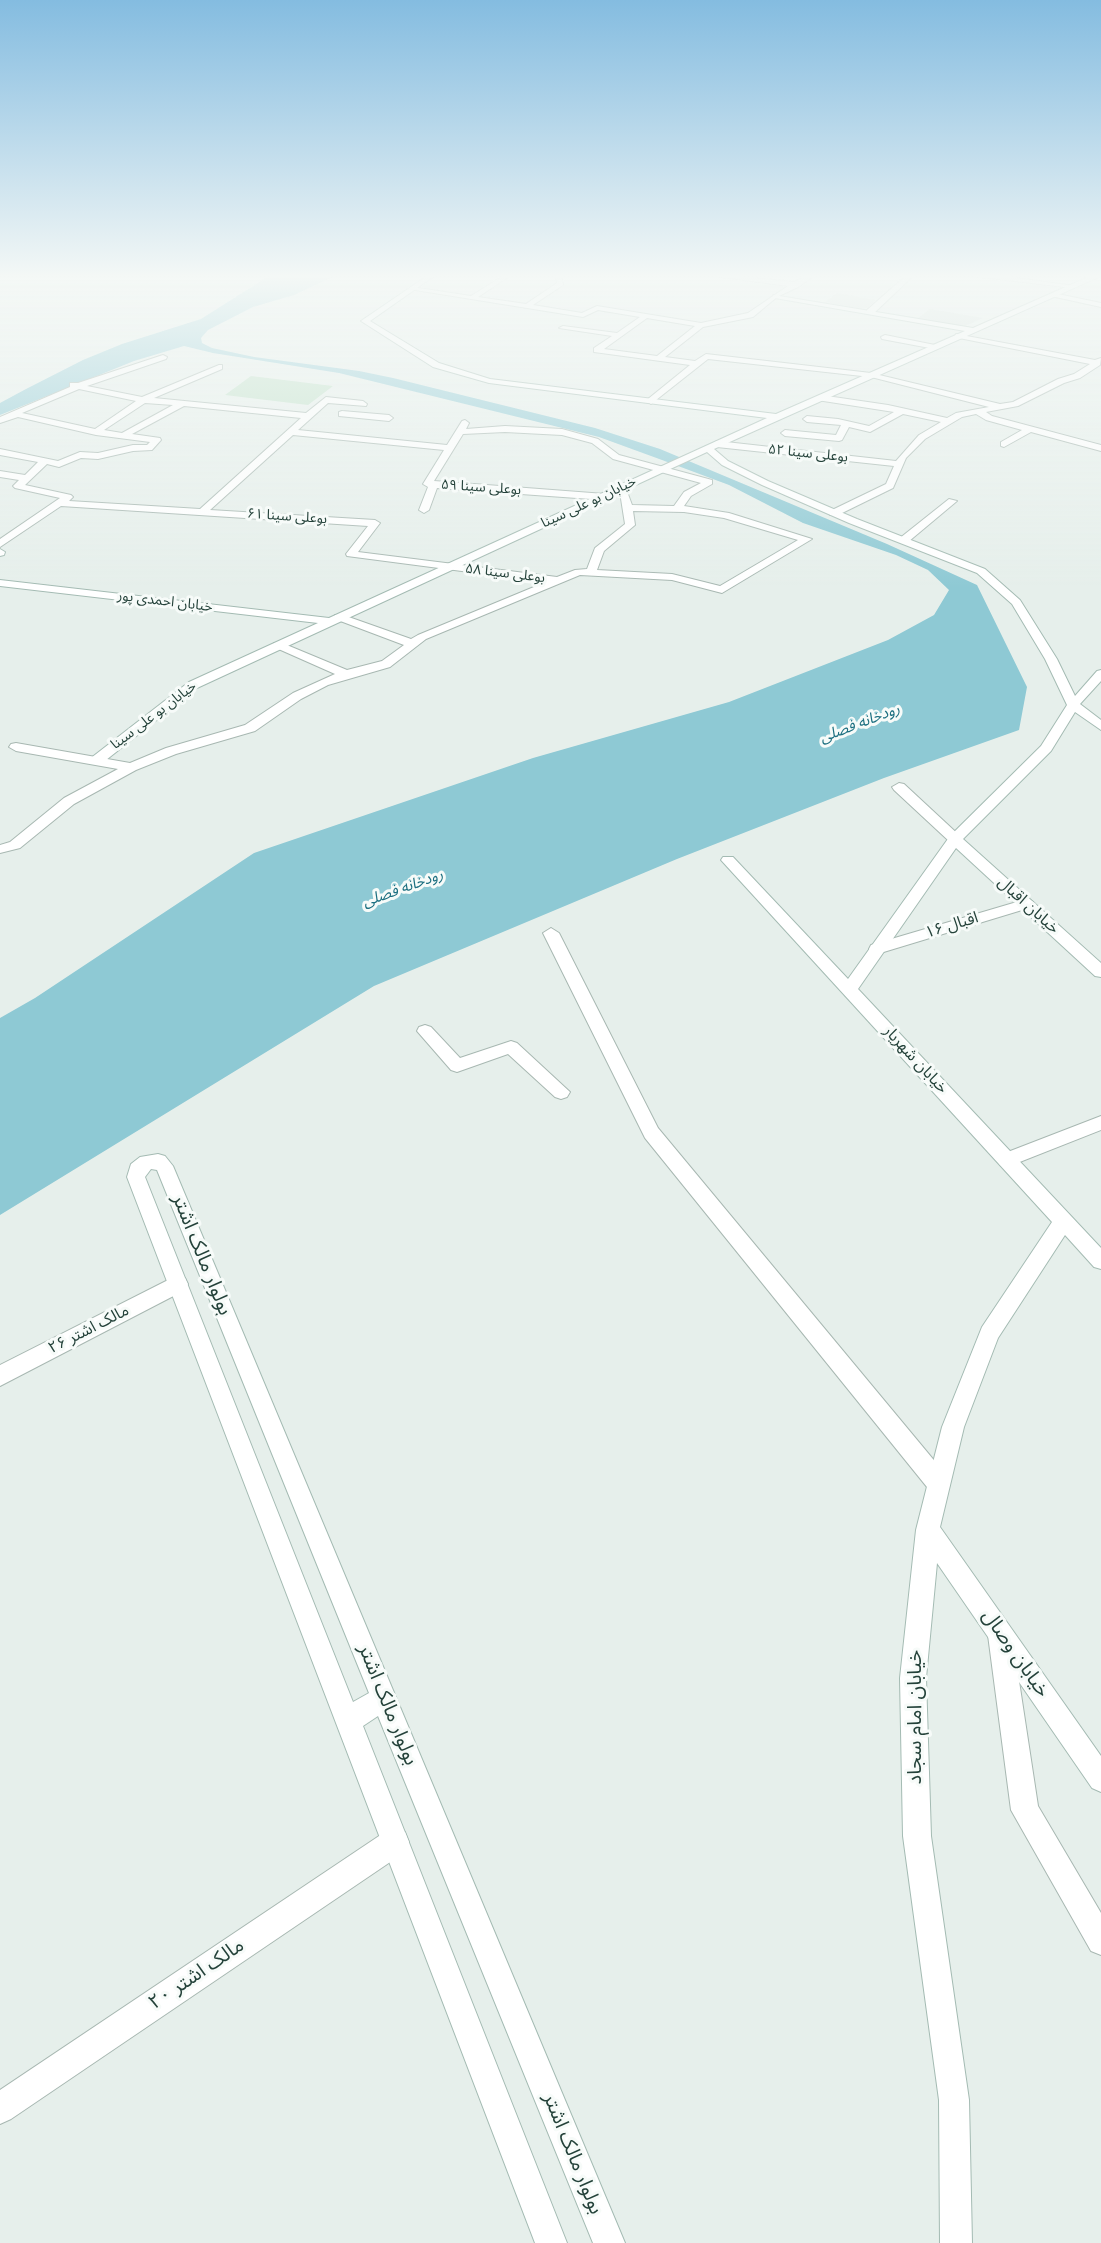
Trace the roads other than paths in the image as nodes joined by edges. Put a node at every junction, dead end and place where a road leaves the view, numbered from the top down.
1 (96, 379) edge
2 (192, 379) edge
3 (481, 379) edge
4 (678, 379) edge
5 (863, 379) edge
6 (886, 379) edge
7 (1070, 379) edge
8 (77, 385) junction
9 (189, 393) dead end
10 (819, 398) junction
11 (143, 400) junction
12 (651, 401) junction
13 (179, 404) junction
14 (363, 404) dead end
15 (1001, 407) junction
16 (902, 411) junction
17 (977, 411) junction
18 (324, 412) dead end
19 (166, 413) junction
20 (335, 413) dead end
21 (311, 414) junction
22 (8, 415) edge
23 (188, 415) dead end
24 (777, 417) junction
25 (389, 418) dead end
26 (807, 419) dead end
27 (948, 421) junction
28 (465, 423) dead end
29 (846, 424) junction
30 (1029, 429) junction
31 (96, 432) junction
32 (291, 432) junction
33 (459, 432) junction
34 (785, 433) dead end
35 (122, 436) junction
36 (1004, 444) dead end
37 (713, 446) junction
38 (449, 448) junction
39 (1101, 448) edge
40 (0, 452) edge
41 (45, 461) junction
42 (899, 464) junction
43 (663, 468) junction
44 (0, 474) edge
45 (27, 478) junction
46 (434, 484) junction
47 (622, 488) junction
48 (605, 496) junction
49 (952, 501) dead end
50 (60, 503) junction
51 (628, 508) junction
52 (676, 509) junction
53 (424, 510) dead end
54 (202, 512) junction
55 (834, 513) junction
56 (904, 540) junction
57 (0, 544) edge
58 (450, 567) junction
59 (591, 573) junction
60 (559, 580) junction
61 (0, 583) edge
62 (335, 619) junction
63 (413, 644) junction
64 (279, 645) junction
65 (346, 674) junction
66 (1101, 674) edge
67 (1073, 705) junction
68 (1101, 726) edge
69 (16, 747) dead end
70 (96, 761) junction
71 (131, 767) junction
72 (899, 787) dead end
73 (956, 839) junction
74 (0, 849) edge
75 (728, 860) dead end
76 (1027, 904) junction
77 (551, 933) dead end
78 (877, 949) junction
79 (1101, 972) edge
80 (849, 989) junction
81 (425, 1031) dead end
82 (561, 1092) dead end
83 (1101, 1123) edge
84 (1007, 1160) junction
85 (1064, 1220) junction
86 (1101, 1261) edge
87 (178, 1284) junction
88 (0, 1376) edge
89 (939, 1484) junction
90 (928, 1530) junction
91 (1000, 1633) junction
92 (384, 1698) junction
93 (348, 1720) junction
94 (1101, 1779) edge
95 (395, 1842) junction
96 (1101, 1941) edge
97 (0, 2108) edge
98 (551, 2243) edge
99 (609, 2243) edge
100 (956, 2243) edge

1 - 8 street
2 - 11 street
3 - 12 street
4 - 12 street
5 - 10 street, خیابان بو علی سینا
6 - 15 street
7 - 15 street
8 - 11 street
8 - 22 street
9 - 13 street
10 - 16 street
10 - 24 street, خیابان بو علی سینا
11 - 13 street
11 - 31 street
12 - 24 street
13 - 19 street
13 - 21 street
14 - 21 street
15 - 17 street
16 - 27 street
16 - 29 street
17 - 27 street
17 - 30 street
18 - 21 street
19 - 23 street
19 - 35 street
20 - 25 street
21 - 32 street
22 - 31 street
24 - 37 street, خیابان بو علی سینا
26 - 29 street
27 - 42 street
28 - 33 street, بوعلی سینا ۵۹
29 - 34 street
30 - 36 street
30 - 39 street
31 - 35 street
32 - 38 street
32 - 54 street
33 - 38 street, بوعلی سینا ۵۹
33 - 43 street
35 - 41 street
37 - 42 street, بوعلی سینا ۵۲
37 - 43 street, خیابان بو علی سینا
37 - 55 street
38 - 46 street, بوعلی سینا ۵۹
40 - 41 street
41 - 45 street
42 - 55 street
43 - 47 street, خیابان بو علی سینا
43 - 52 street
44 - 45 street
45 - 50 street
46 - 48 street, بوعلی سینا ۵۹
46 - 53 street
47 - 48 street, خیابان بو علی سینا
47 - 51 street
48 - 58 street, خیابان بو علی سینا
49 - 56 street
50 - 54 street, بوعلی سینا ۶۱
50 - 57 street
51 - 52 street
51 - 59 street
52 - 59 street
54 - 58 street, بوعلی سینا ۶۱
55 - 56 street
56 - 67 street
58 - 60 street, بوعلی سینا ۵۸
58 - 62 street, خیابان بو علی سینا
59 - 60 street
60 - 63 street
61 - 62 street, خیابان احمدی پور
62 - 63 street, خیابان احمدی پور
62 - 64 street, خیابان بو علی سینا
63 - 65 street
64 - 65 street
64 - 70 street, خیابان بو علی سینا
65 - 71 street
66 - 67 street
67 - 68 street
67 - 73 street
69 - 70 street
70 - 71 street
71 - 74 street
72 - 73 street, خیابان اقبال
73 - 76 street, خیابان اقبال
73 - 78 street
75 - 80 street, خیابان شهریار
76 - 78 street, اقبال ۱۶
76 - 79 street, خیابان اقبال
77 - 89 street
78 - 80 street
80 - 84 street, خیابان شهریار
81 - 82 street
83 - 84 street
84 - 85 street, خیابان شهریار
85 - 86 street, خیابان شهریار
85 - 89 street, خیابان امام سجاد
87 - 88 street, مالک اشتر ۲۶
87 - 92 street, بولوار مالک اشتر
87 - 93 street, بولوار مالک اشتر
89 - 90 street, خیابان امام سجاد
90 - 91 street, خیابان وصال
90 - 100 street, خیابان امام سجاد
91 - 94 street, خیابان وصال
91 - 96 street
92 - 93 street
92 - 99 street, بولوار مالک اشتر
93 - 95 street, بولوار مالک اشتر
95 - 97 street, مالک اشتر ۲۰
95 - 98 street, بولوار مالک اشتر

